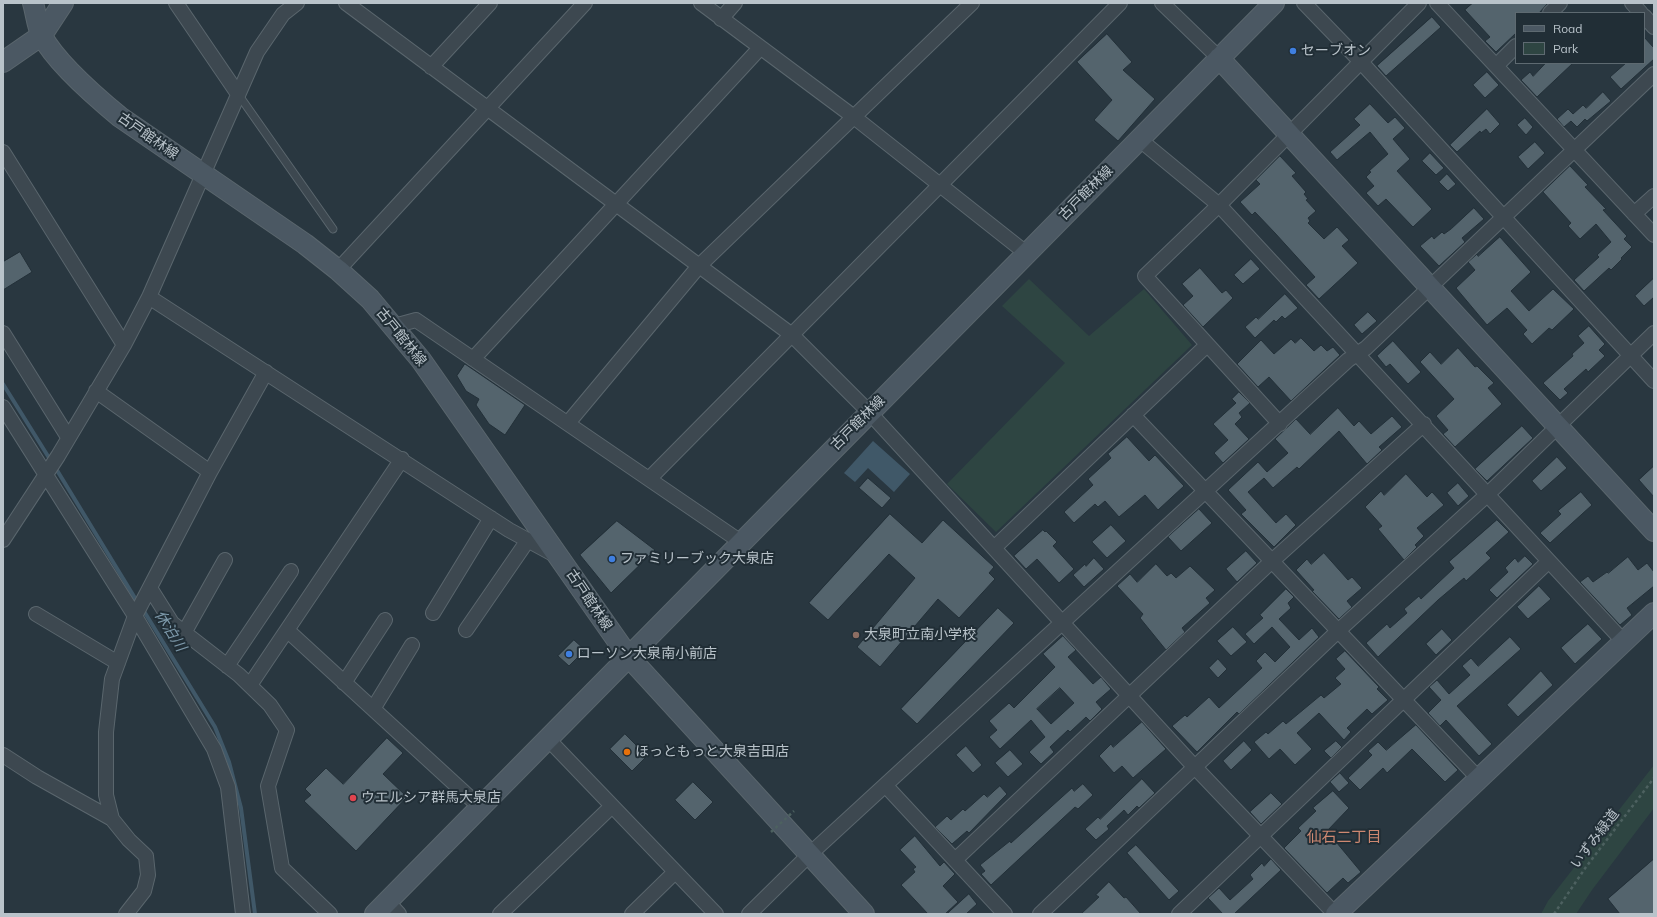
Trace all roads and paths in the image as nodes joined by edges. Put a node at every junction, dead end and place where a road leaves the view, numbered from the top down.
1 (34, 3) edge
2 (63, 3) edge
3 (176, 3) edge
4 (296, 3) edge
5 (346, 3) edge
6 (490, 3) edge
7 (585, 3) edge
8 (701, 3) edge
9 (735, 3) edge
10 (972, 3) edge
11 (1120, 3) edge
12 (1162, 3) edge
13 (1274, 3) edge
14 (1304, 3) edge
15 (1419, 3) edge
16 (1437, 3) edge
17 (1560, 3) edge
18 (1632, 3) edge
19 (1551, 12) edge
20 (1640, 12) edge
21 (1645, 17) edge
22 (720, 19) junction
23 (1654, 27) edge
24 (42, 35) junction
25 (1515, 47) edge
26 (760, 48) junction
27 (1218, 58) junction
28 (3, 62) edge
29 (1361, 62) junction
30 (1496, 66) junction
31 (431, 67) junction
32 (1654, 74) edge
33 (238, 94) junction
34 (488, 108) junction
35 (854, 117) junction
36 (1289, 134) junction
37 (1139, 139) junction
38 (1574, 150) junction
39 (3, 152) edge
40 (202, 174) junction
41 (941, 185) junction
42 (1654, 196) edge
43 (616, 204) junction
44 (1219, 205) junction
45 (1634, 214) junction
46 (1503, 217) junction
47 (333, 229) dead end
48 (1654, 235) edge
49 (1026, 253) junction
50 (699, 266) junction
51 (338, 270) junction
52 (1429, 287) junction
53 (149, 297) junction
54 (394, 326) junction
55 (3, 333) edge
56 (1654, 333) edge
57 (792, 335) junction
58 (1207, 344) junction
59 (124, 345) junction
60 (1358, 354) junction
61 (1630, 356) junction
62 (473, 359) junction
63 (266, 372) junction
64 (1654, 381) edge
65 (96, 391) junction
66 (3, 408) edge
67 (869, 412) junction
68 (1133, 415) junction
69 (568, 423) junction
70 (1280, 424) junction
71 (1424, 424) junction
72 (1558, 426) junction
73 (68, 437) junction
74 (402, 459) junction
75 (210, 472) junction
76 (47, 474) junction
77 (649, 479) junction
78 (1205, 492) junction
79 (1488, 494) junction
80 (491, 518) junction
81 (1654, 531) edge
82 (3, 540) edge
83 (528, 540) junction
84 (741, 542) junction
85 (994, 548) junction
86 (560, 558) junction
87 (225, 560) dead end
88 (1272, 561) junction
89 (1549, 561) junction
90 (291, 572) dead end
91 (148, 593) junction
92 (433, 613) dead end
93 (1654, 613) edge
94 (36, 614) dead end
95 (135, 616) junction
96 (385, 620) dead end
97 (1062, 624) junction
98 (287, 630) junction
99 (466, 630) dead end
100 (1338, 631) junction
101 (184, 633) junction
102 (1624, 642) junction
103 (412, 645) dead end
104 (628, 656) junction
105 (118, 663) junction
106 (227, 666) junction
107 (344, 683) junction
108 (250, 685) junction
109 (1130, 696) junction
110 (1405, 700) junction
111 (373, 709) junction
112 (547, 738) junction
113 (3, 755) edge
114 (1195, 768) junction
115 (1654, 778) edge
116 (1479, 779) junction
117 (886, 786) junction
118 (612, 806) junction
119 (480, 807) junction
120 (794, 811) dead end
121 (112, 819) junction
122 (770, 832) dead end
123 (1262, 836) junction
124 (809, 855) junction
125 (955, 860) junction
126 (675, 872) junction
127 (387, 910) edge
128 (126, 914) edge
129 (243, 914) edge
130 (330, 914) edge
131 (500, 914) edge
132 (632, 914) edge
133 (716, 914) edge
134 (749, 914) edge
135 (864, 914) edge
136 (1005, 914) edge
137 (1040, 914) edge
138 (1179, 914) edge
139 (1336, 914) edge
140 (1554, 914) edge

1 - 24 street, 古戸館林線
2 - 24 street
3 - 33 street
4 - 33 street
5 - 31 street
6 - 31 street
7 - 34 street
8 - 22 street
9 - 22 street
10 - 35 street
11 - 41 street
12 - 27 street
13 - 27 street, 古戸館林線
14 - 29 street
15 - 29 street
16 - 30 street
17 - 19 street
18 - 20 street
21 - 23 street
22 - 26 street
24 - 28 street
24 - 40 street, 古戸館林線
25 - 30 street
26 - 35 street
26 - 43 street
27 - 36 street
27 - 37 street, 古戸館林線
29 - 36 street
29 - 46 street
30 - 38 street
31 - 34 street
32 - 38 street
33 - 40 street
33 - 47 lane
34 - 43 street
34 - 51 street
35 - 41 street
35 - 50 street
36 - 44 street
36 - 52 street
37 - 44 street
37 - 49 street, 古戸館林線
38 - 45 street
38 - 46 street
39 - 59 street
40 - 51 street, 古戸館林線
40 - 53 street
41 - 49 street
41 - 57 street
42 - 45 street
43 - 50 street
43 - 62 street
44 - 58 street
44 - 60 street
45 - 48 street
46 - 52 street
46 - 61 street
49 - 67 street, 古戸館林線
50 - 57 street
50 - 69 street
51 - 54 street, 古戸館林線
52 - 60 street
52 - 72 street
53 - 59 street
53 - 63 street
54 - 62 street
54 - 86 street, 古戸館林線
55 - 73 street
56 - 61 street
57 - 67 street
57 - 77 street
58 - 68 street
58 - 70 street
59 - 65 street
60 - 70 street
60 - 71 street
61 - 64 street
61 - 72 street
62 - 69 street
63 - 74 street
63 - 75 street
65 - 73 street
65 - 75 street
66 - 76 street
67 - 84 street, 古戸館林線
67 - 85 street
68 - 78 street
68 - 85 street
69 - 77 street
70 - 78 street
71 - 79 street
71 - 88 street
72 - 79 street
72 - 81 street
73 - 76 street
74 - 80 street
74 - 98 street
75 - 91 street
76 - 82 street
76 - 95 street
77 - 84 street
78 - 88 street
78 - 97 street
79 - 89 street
79 - 100 street
80 - 83 street
80 - 92 street
83 - 86 street
83 - 99 street
84 - 104 street, 古戸館林線
85 - 97 street
86 - 104 street, 古戸館林線
87 - 101 street
88 - 100 street
88 - 109 street
89 - 102 street
89 - 110 street
90 - 106 street
91 - 95 street
91 - 101 street
93 - 102 street
94 - 105 street
95 - 105 street
95 - 129 street
96 - 107 street
97 - 109 street
97 - 117 street
98 - 107 street
98 - 108 street
100 - 110 street
100 - 114 street
101 - 106 street
102 - 116 street
103 - 111 street
104 - 112 street
104 - 124 street
105 - 121 street
106 - 108 street
107 - 111 street
108 - 130 street
109 - 114 street
109 - 125 street
110 - 116 street
110 - 123 street
111 - 119 street
112 - 118 street
112 - 119 street
113 - 121 street
114 - 123 street
114 - 137 street
115 - 140 path, いずみ緑道
116 - 139 street
117 - 124 street
117 - 125 street
118 - 126 street
118 - 131 street
119 - 127 street
120 - 122 path, bridge
121 - 128 street
123 - 138 street
123 - 139 street
124 - 134 street
124 - 135 street
125 - 136 street
126 - 132 street
126 - 133 street

